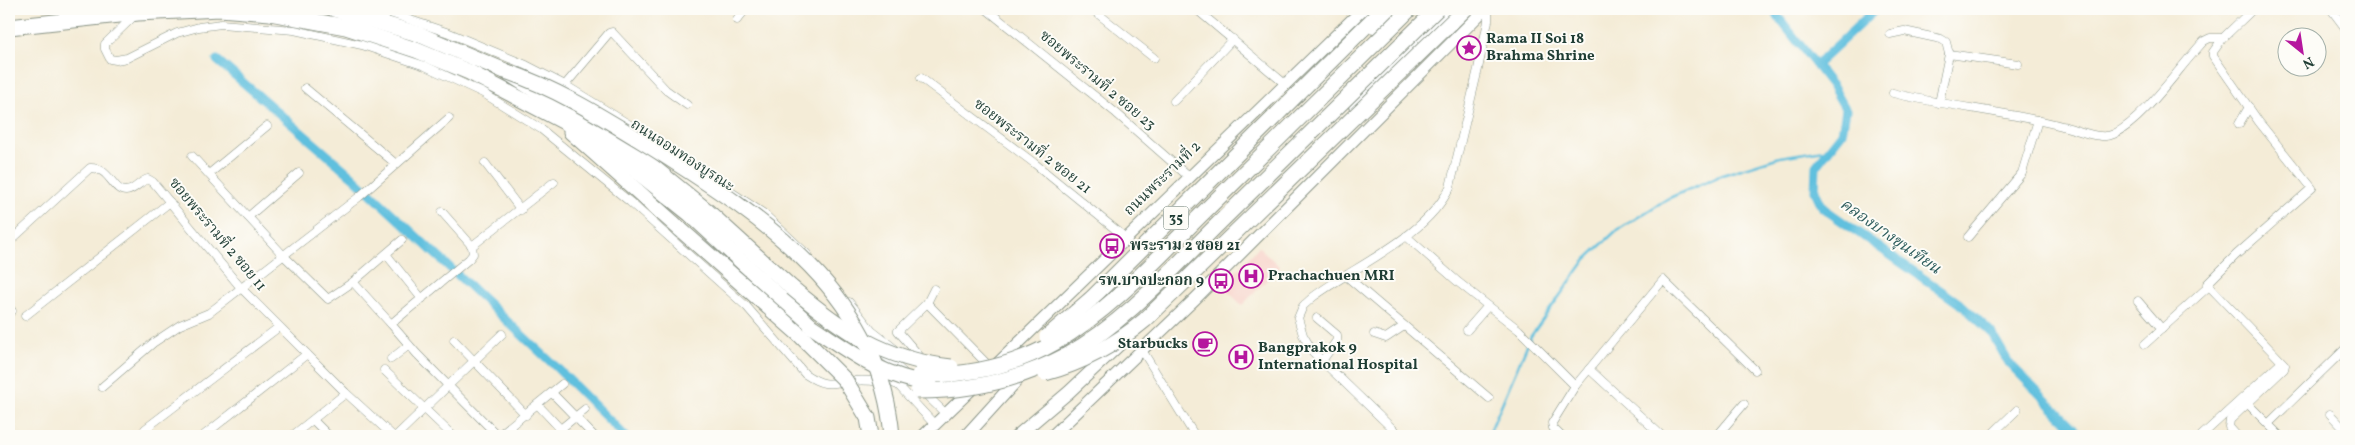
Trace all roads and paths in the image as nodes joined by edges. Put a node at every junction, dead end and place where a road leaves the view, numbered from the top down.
1 (334, 9) edge
2 (345, 9) edge
3 (382, 9) edge
4 (746, 9) edge
5 (986, 9) edge
6 (1092, 9) edge
7 (1196, 9) edge
8 (1362, 9) edge
9 (1383, 9) edge
10 (1395, 9) edge
11 (1404, 9) edge
12 (1410, 9) edge
13 (1437, 9) edge
14 (1445, 9) edge
15 (1453, 9) edge
16 (1465, 9) edge
17 (1486, 9) edge
18 (2252, 9) edge
19 (2331, 9) edge
20 (138, 13) junction
21 (736, 20) dead end
22 (9, 27) edge
23 (2346, 29) edge
24 (1890, 34) dead end
25 (2222, 38) junction
26 (1233, 39) junction
27 (1949, 54) junction
28 (1154, 58) dead end
29 (2018, 64) dead end
30 (505, 71) junction
31 (920, 78) dead end
32 (1285, 84) junction
33 (566, 85) junction
34 (305, 88) dead end
35 (1893, 93) dead end
36 (1174, 101) dead end
37 (1938, 103) junction
38 (687, 105) dead end
39 (2249, 108) junction
40 (551, 115) junction
41 (449, 118) dead end
42 (2038, 120) junction
43 (2239, 124) dead end
44 (267, 126) dead end
45 (192, 156) dead end
46 (485, 163) dead end
47 (396, 164) junction
48 (298, 172) dead end
49 (209, 174) junction
50 (1189, 177) junction
51 (554, 182) dead end
52 (170, 202) junction
53 (521, 210) junction
54 (442, 212) dead end
55 (248, 217) junction
56 (1406, 236) junction
57 (1968, 237) dead end
58 (1126, 238) junction
59 (402, 240) dead end
60 (9, 242) edge
61 (472, 246) junction
62 (386, 254) junction
63 (283, 255) junction
64 (1346, 275) junction
65 (352, 282) junction
66 (2208, 287) junction
67 (241, 288) junction
68 (934, 289) dead end
69 (422, 298) junction
70 (2138, 301) dead end
71 (927, 303) junction
72 (1488, 306) junction
73 (9, 308) edge
74 (9, 313) edge
75 (25, 316) dead end
76 (1317, 318) dead end
77 (391, 324) junction
78 (279, 326) junction
79 (1404, 326) junction
80 (2162, 329) junction
81 (1467, 330) dead end
82 (502, 334) dead end
83 (1374, 334) dead end
84 (454, 340) dead end
85 (2146, 344) dead end
86 (409, 345) junction
87 (2346, 348) edge
88 (1142, 350) junction
89 (307, 354) junction
90 (391, 360) dead end
91 (474, 361) junction
92 (1322, 361) junction
93 (2282, 362) junction
94 (1589, 369) junction
95 (384, 370) dead end
96 (1755, 370) dead end
97 (923, 372) junction
98 (971, 372) junction
99 (991, 375) junction
100 (562, 384) dead end
101 (449, 385) junction
102 (1575, 386) junction
103 (102, 388) dead end
104 (918, 391) dead end
105 (346, 393) junction
106 (552, 393) junction
107 (1489, 398) dead end
108 (956, 404) junction
109 (1744, 404) dead end
110 (538, 405) junction
111 (2251, 407) dead end
112 (425, 409) junction
113 (585, 409) dead end
114 (2017, 410) dead end
115 (946, 414) junction
116 (2330, 414) dead end
117 (526, 415) junction
118 (575, 417) junction
119 (313, 420) junction
120 (935, 424) junction
121 (2268, 424) junction
122 (509, 428) junction
123 (145, 429) dead end
124 (560, 429) junction
125 (2346, 431) edge
126 (1054, 435) edge
127 (203, 436) edge
128 (292, 436) edge
129 (329, 436) edge
130 (395, 436) edge
131 (452, 436) edge
132 (498, 436) edge
133 (518, 436) edge
134 (552, 436) edge
135 (567, 436) edge
136 (594, 436) edge
137 (871, 436) edge
138 (892, 436) edge
139 (923, 436) edge
140 (966, 436) edge
141 (1017, 436) edge
142 (1195, 436) edge
143 (1400, 436) edge
144 (1561, 436) edge
145 (1662, 436) edge
146 (1717, 436) edge
147 (1990, 436) edge
148 (2201, 436) edge
149 (2238, 436) edge
150 (2280, 436) edge

1 - 30 highway
2 - 115 street, ถนนจอมทองบูรณะ
3 - 33 street, ถนนจอมทองบูรณะ
4 - 21 street
5 - 50 street, ซอยพระรามที่ 2 ซอย 23
6 - 28 street
7 - 26 street
8 - 32 main road, ถนนพระรามที่ 2 / 35
9 - 98 highway, bridge
10 - 140 main road, 35
11 - 30 highway, bridge
12 - 98 highway, bridge
13 - 99 highway, bridge
14 - 40 highway, bridge
15 - 141 main road
16 - 99 highway, bridge
17 - 56 street
17 - 88 main road
18 - 25 street
19 - 23 street
20 - 22 highway
20 - 40 highway
20 - 120 street
24 - 27 street
25 - 39 street
25 - 42 street
26 - 32 street
26 - 36 street
27 - 29 street
27 - 37 street
30 - 138 highway, bridge
31 - 58 street, ซอยพระรามที่ 2 ซอย 21
32 - 50 main road, ถนนพระรามที่ 2 / 35
33 - 38 street
33 - 97 street, ถนนจอมทองบูรณะ
34 - 47 street
35 - 37 street
37 - 42 street
39 - 43 street
39 - 66 street
40 - 137 highway, bridge
41 - 47 street
42 - 57 street
44 - 49 street
45 - 49 street
46 - 53 street
47 - 63 street
48 - 55 street
49 - 55 street
50 - 58 main road, ถนนพระรามที่ 2 / 35
51 - 53 street
52 - 60 street, ซอยพระรามที่ 2 ซอย 11
52 - 67 street, ซอยพระรามที่ 2 ซอย 11
52 - 75 street
53 - 61 street
54 - 61 street
55 - 63 street
56 - 64 street
56 - 72 street
58 - 99 main road, ถนนพระรามที่ 2 / 35
59 - 62 street
61 - 69 street
62 - 65 street
62 - 69 street
63 - 65 street
63 - 67 street
64 - 79 street
64 - 92 street
65 - 77 street
66 - 80 street
66 - 93 street
67 - 78 street, ซอยพระรามที่ 2 ซอย 11
67 - 103 street
68 - 71 street
69 - 77 street
70 - 80 street
71 - 97 street
71 - 99 street
72 - 81 street
72 - 102 street
73 - 74 street
76 - 92 street
77 - 86 street
78 - 89 street, ซอยพระรามที่ 2 ซอย 11
78 - 123 street
79 - 83 street
79 - 107 street
80 - 85 street
82 - 91 street
84 - 91 street
86 - 90 street
86 - 101 street
87 - 121 street
88 - 126 main road
88 - 142 street
89 - 105 street, ซอยพระรามที่ 2 ซอย 11
89 - 127 street
91 - 101 street
91 - 117 street
92 - 143 street
93 - 148 street
93 - 149 street
94 - 96 street
94 - 102 street
94 - 145 street
95 - 112 street
97 - 98 highway, bridge
97 - 99 street
97 - 108 street
99 - 104 highway, bridge
99 - 108 main road, ถนนพระรามที่ 2 / 35
100 - 106 street
101 - 112 street
101 - 132 street
102 - 144 street
105 - 119 street
105 - 130 street, ซอยพระรามที่ 2 ซอย 11
106 - 110 street
106 - 118 street
108 - 115 main road, ถนนพระรามที่ 2 / 35
109 - 146 street
110 - 117 street
110 - 124 street
111 - 121 street
112 - 130 street
112 - 131 street
113 - 118 street
114 - 147 street
115 - 120 main road, ถนนพระรามที่ 2 / 35
116 - 125 street
117 - 122 street
118 - 124 street
118 - 136 street
119 - 128 street
119 - 129 street
120 - 139 main road, ถนนพระรามที่ 2 / 35
121 - 150 street
122 - 132 street
122 - 133 street
124 - 134 street
124 - 135 street

